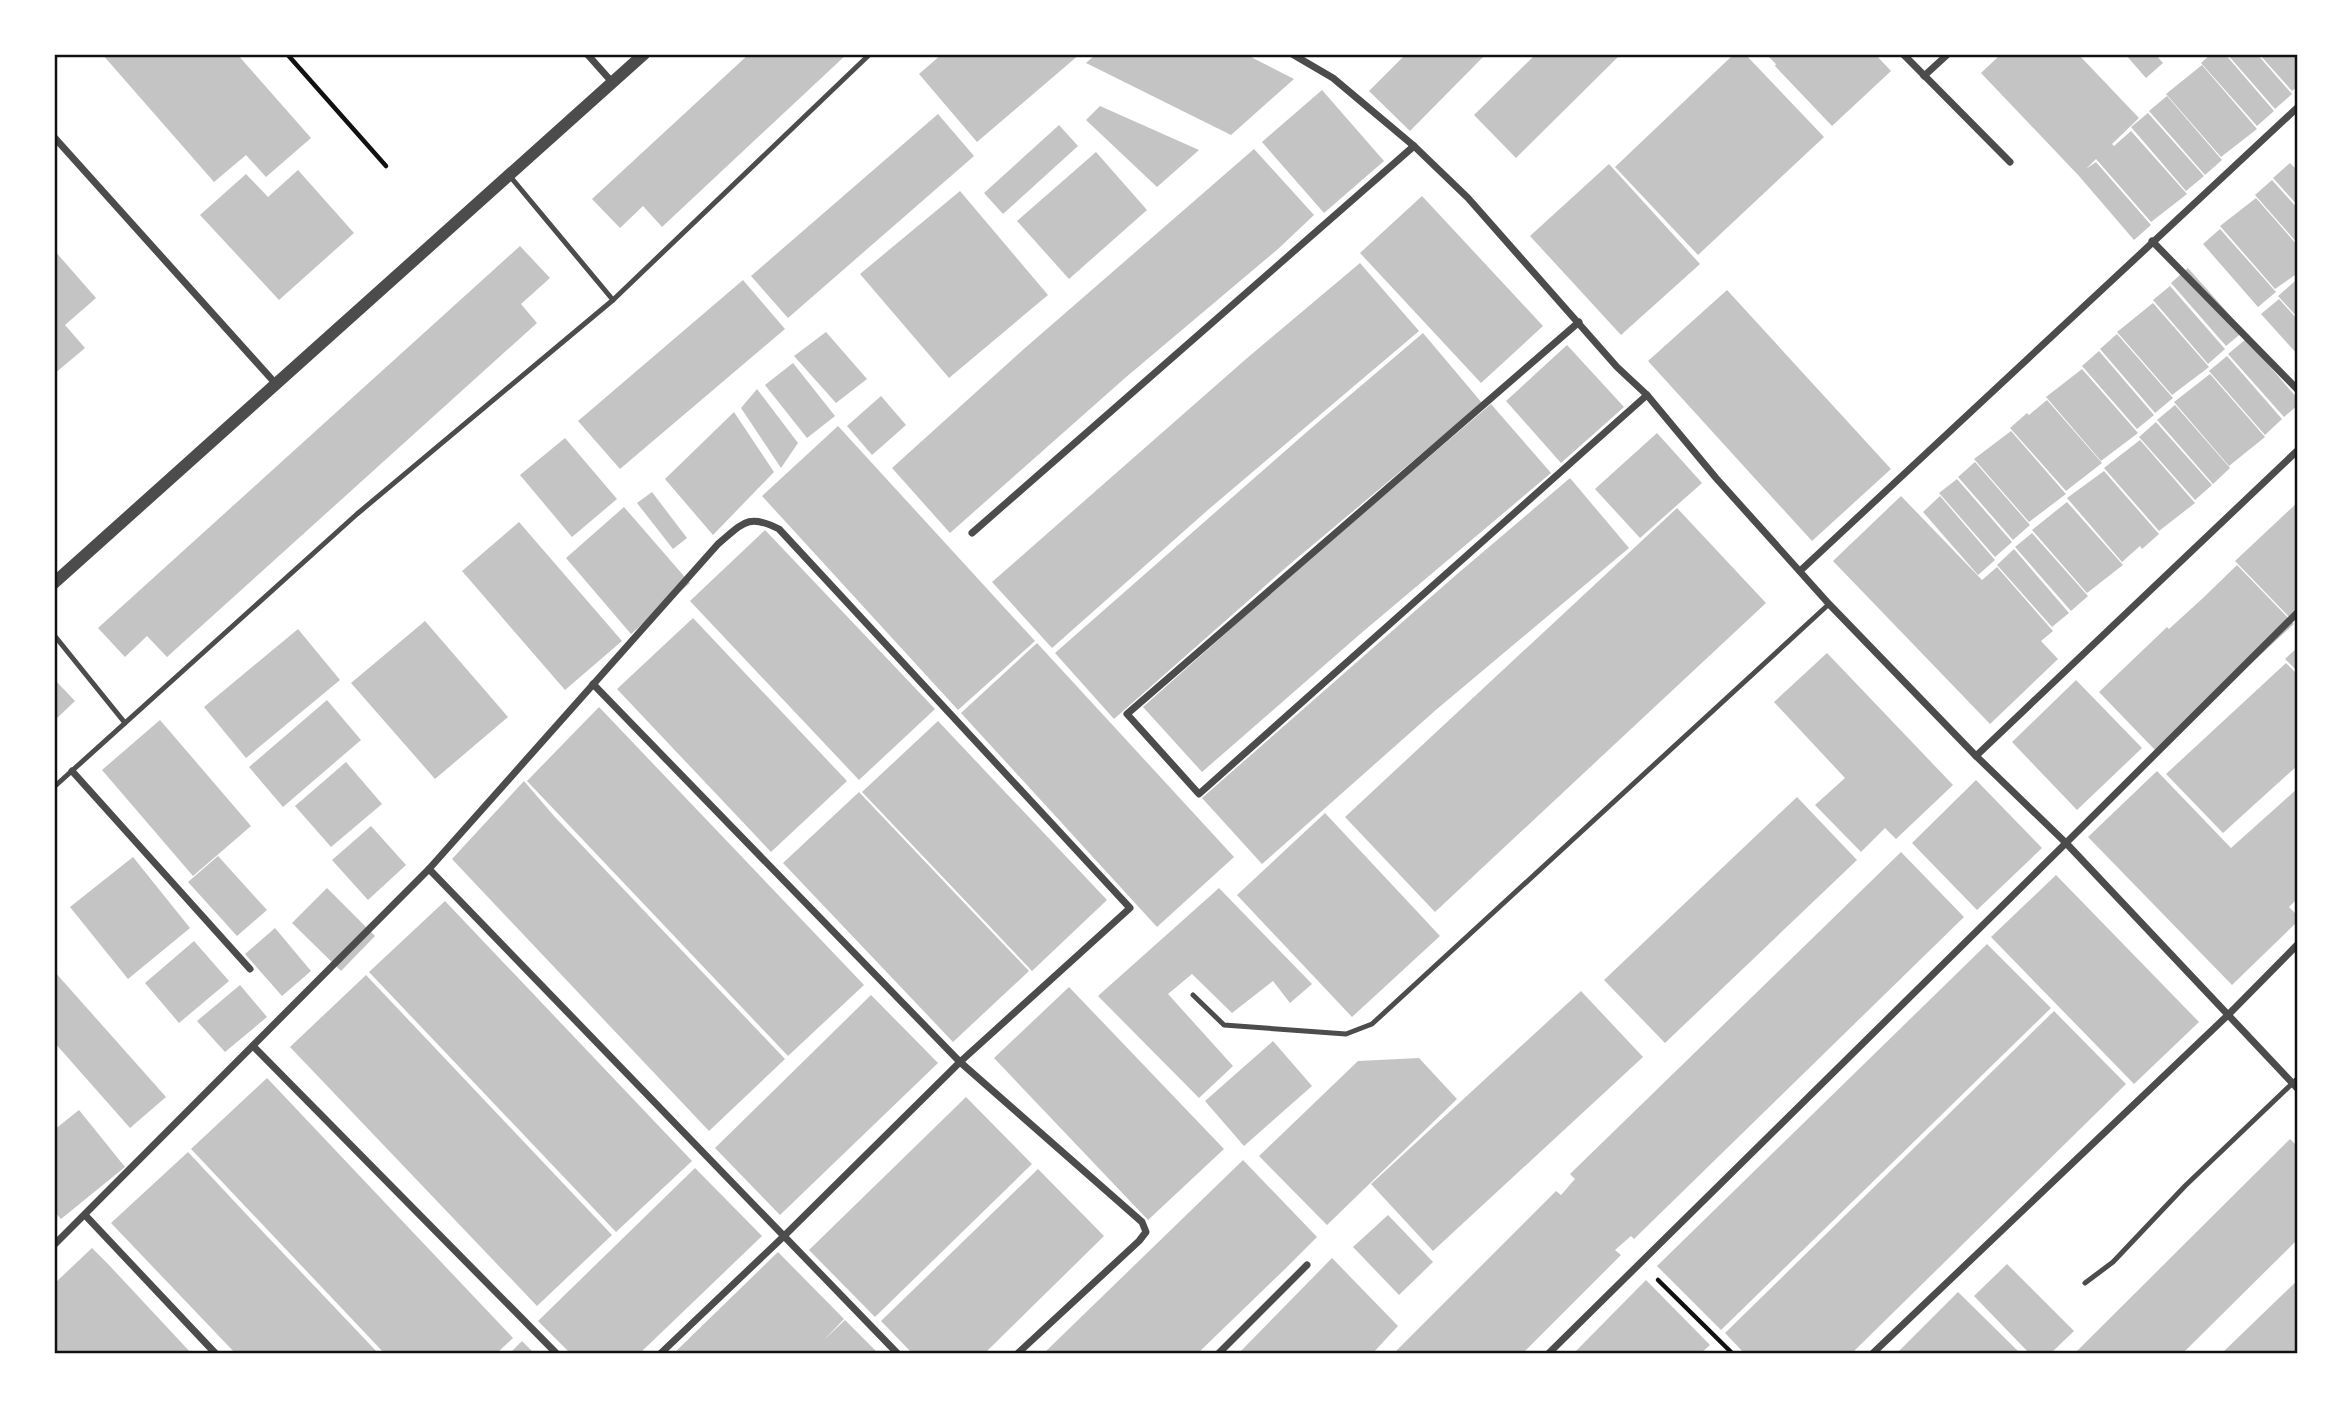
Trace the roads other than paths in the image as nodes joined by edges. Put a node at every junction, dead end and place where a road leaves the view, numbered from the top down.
1 (587, 54) edge
2 (644, 54) edge
3 (870, 54) edge
4 (1292, 54) edge
5 (1903, 54) edge
6 (1948, 54) edge
7 (1924, 76) junction
8 (612, 82) junction
9 (2298, 107) edge
10 (54, 137) edge
11 (1413, 146) junction
12 (2010, 162) dead end
13 (509, 175) junction
14 (2152, 241) junction
15 (613, 300) junction
16 (1579, 322) junction
17 (276, 384) junction
18 (2298, 390) edge
19 (1647, 395) junction
20 (2298, 450) edge
21 (972, 533) dead end
22 (1800, 571) junction
23 (54, 583) edge
24 (1829, 604) junction
25 (2298, 612) edge
26 (54, 635) edge
27 (593, 684) junction
28 (125, 723) junction
29 (1976, 756) junction
30 (72, 771) junction
31 (54, 787) edge
32 (2066, 843) junction
33 (429, 870) junction
34 (2298, 944) edge
35 (250, 969) dead end
36 (1193, 995) dead end
37 (2228, 1015) junction
38 (253, 1046) junction
39 (960, 1062) junction
40 (2296, 1083) edge
41 (85, 1215) junction
42 (783, 1237) junction
43 (54, 1245) edge
44 (1307, 1265) dead end
45 (2085, 1283) dead end
46 (216, 1354) edge
47 (557, 1354) edge
48 (660, 1354) edge
49 (898, 1354) edge
50 (1017, 1354) edge
51 (1218, 1354) edge
52 (1548, 1354) edge
53 (1872, 1354) edge

1 - 8 street
2 - 8 street
3 - 15 lane
4 - 11 street
5 - 7 street
6 - 7 street
7 - 12 street
8 - 13 street
9 - 14 street
10 - 17 street
11 - 16 street
11 - 21 street
13 - 15 lane
13 - 17 street
14 - 18 street
14 - 22 street
15 - 28 lane
16 - 19 street
16 - 19 street
17 - 23 street
19 - 22 street
20 - 29 street
22 - 24 street
24 - 29 street
24 - 36 lane
25 - 32 street
26 - 28 lane
27 - 33 street
27 - 39 street
27 - 39 street
28 - 30 lane
29 - 32 street
30 - 31 lane
30 - 35 street
32 - 37 street
32 - 52 street
33 - 38 street
33 - 42 street
34 - 37 street
37 - 40 street
37 - 53 street
38 - 41 street
38 - 47 street
39 - 42 street
39 - 50 street
40 - 45 lane
41 - 43 street
41 - 46 street
42 - 48 street
42 - 49 street
44 - 51 street

